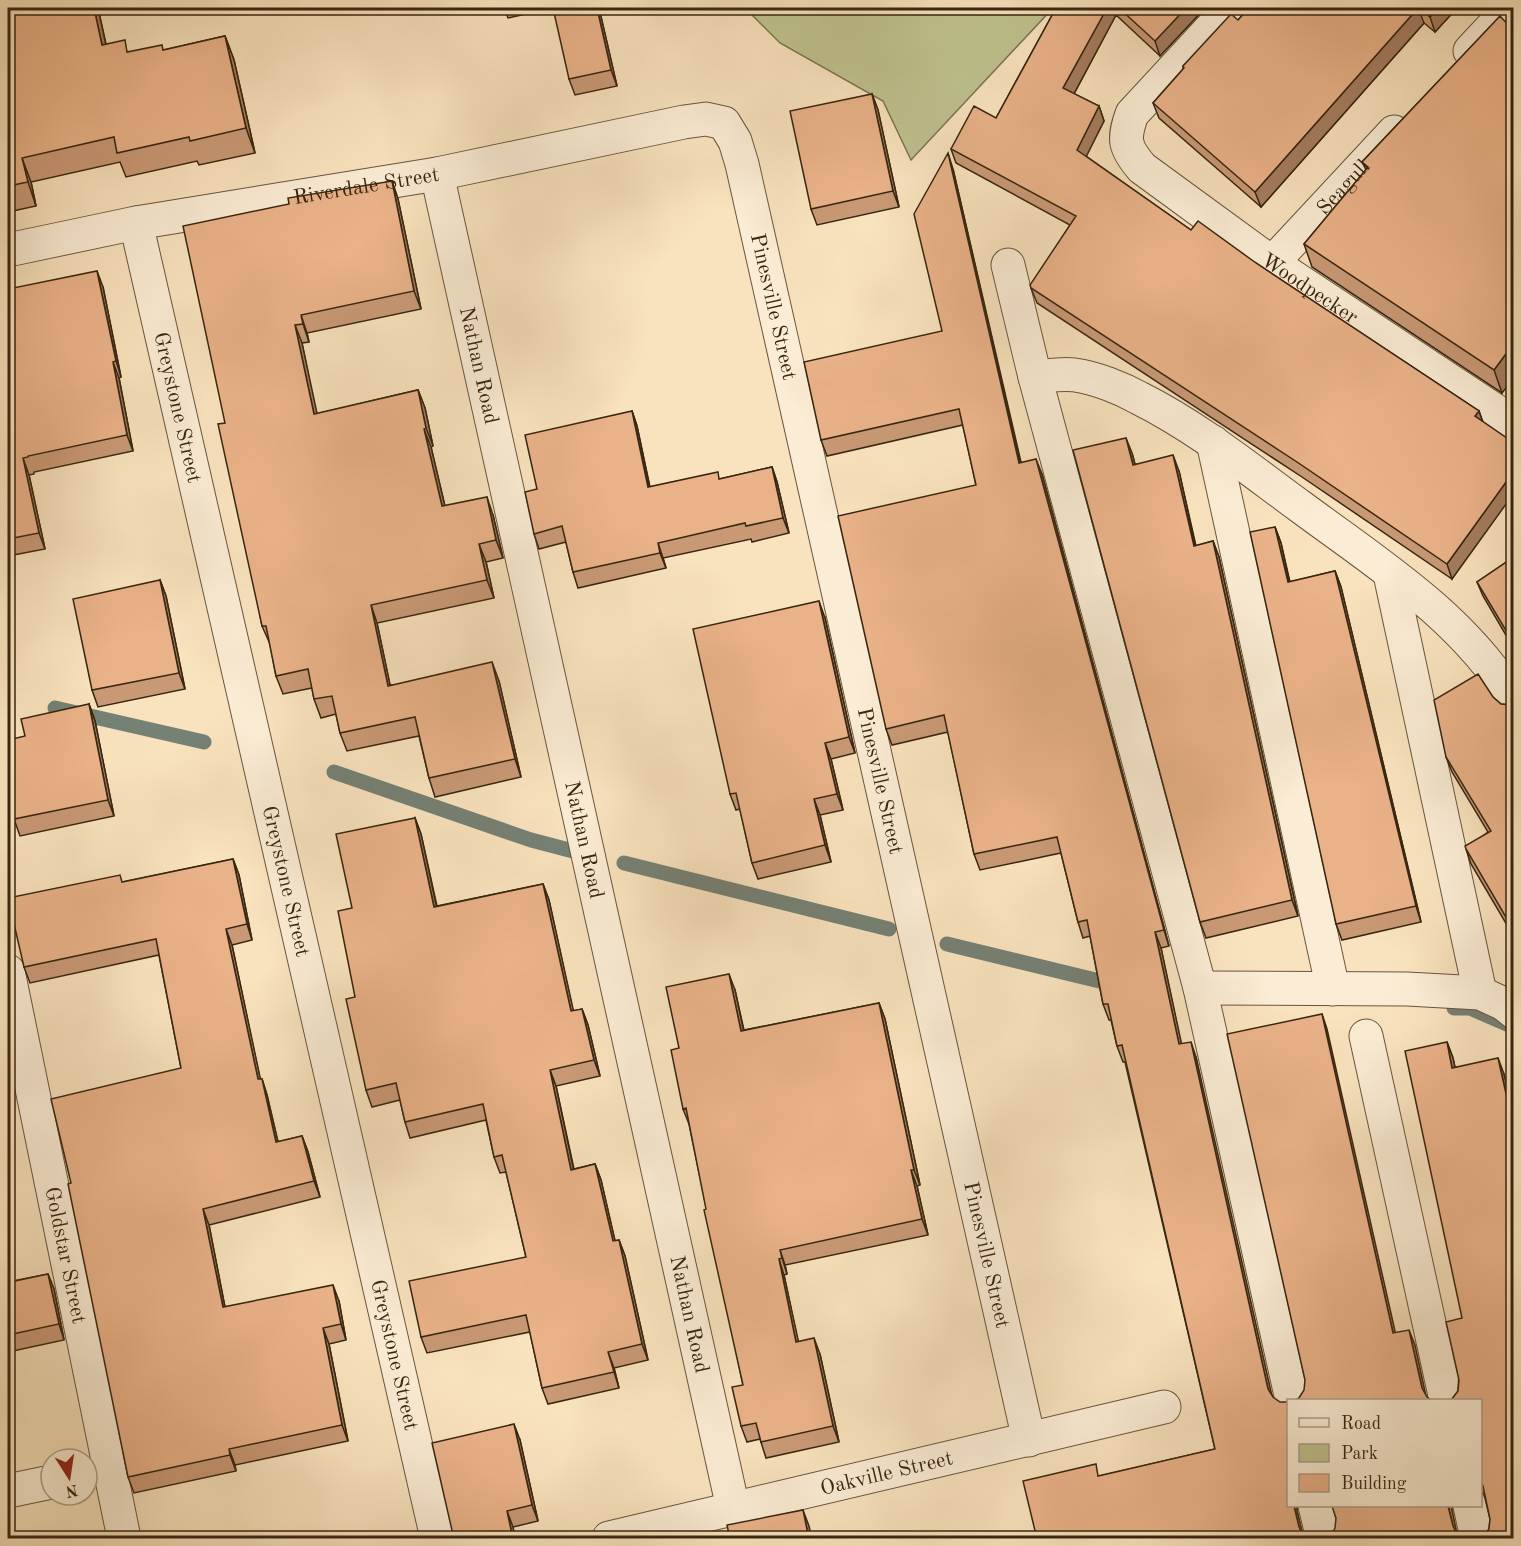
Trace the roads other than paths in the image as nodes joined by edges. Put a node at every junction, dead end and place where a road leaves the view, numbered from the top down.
1 (1230, 8) edge
2 (1510, 8) edge
3 (1447, 76) edge
4 (1415, 110) edge
5 (724, 123) joint
6 (437, 174) junction
7 (136, 223) junction
8 (8, 250) edge
9 (1272, 263) junction
10 (1008, 265) dead end
11 (1035, 377) junction
12 (1514, 423) edge
13 (1213, 442) junction
14 (1390, 574) junction
15 (1514, 701) edge
16 (8, 971) edge
17 (1200, 988) junction
18 (1334, 989) junction
19 (1480, 993) junction
20 (1514, 1012) edge
21 (1366, 1036) dead end
22 (1292, 1399) edge
23 (1446, 1399) edge
24 (1164, 1407) dead end
25 (1029, 1440) junction
26 (94, 1447) edge
27 (99, 1475) edge
28 (39, 1485) edge
29 (8, 1491) edge
30 (1316, 1507) edge
31 (1470, 1507) edge
32 (733, 1508) junction
33 (124, 1539) edge
34 (436, 1539) edge
35 (609, 1539) edge
36 (1323, 1539) edge
37 (1477, 1539) edge

1 - 9 street, Woodpecker
2 - 3 street
4 - 9 street, Seagull
5 - 6 street, Riverdale Street
5 - 25 street, Pinesville Street
6 - 7 street, Riverdale Street
6 - 32 street, Nathan Road
7 - 8 street, Riverdale Street
7 - 34 street, Greystone Street
9 - 12 street, Woodpecker
10 - 11 street
11 - 13 street
11 - 17 street
13 - 14 street
13 - 18 street
14 - 15 street
14 - 19 street
16 - 26 street, Goldstar Street
17 - 18 street
17 - 22 street
18 - 19 street
19 - 20 street
21 - 23 street
24 - 25 street, Oakville Street
25 - 32 street, Oakville Street
27 - 33 street, Goldstar Street
28 - 29 street
30 - 36 street
31 - 37 street
32 - 35 street, Oakville Street

